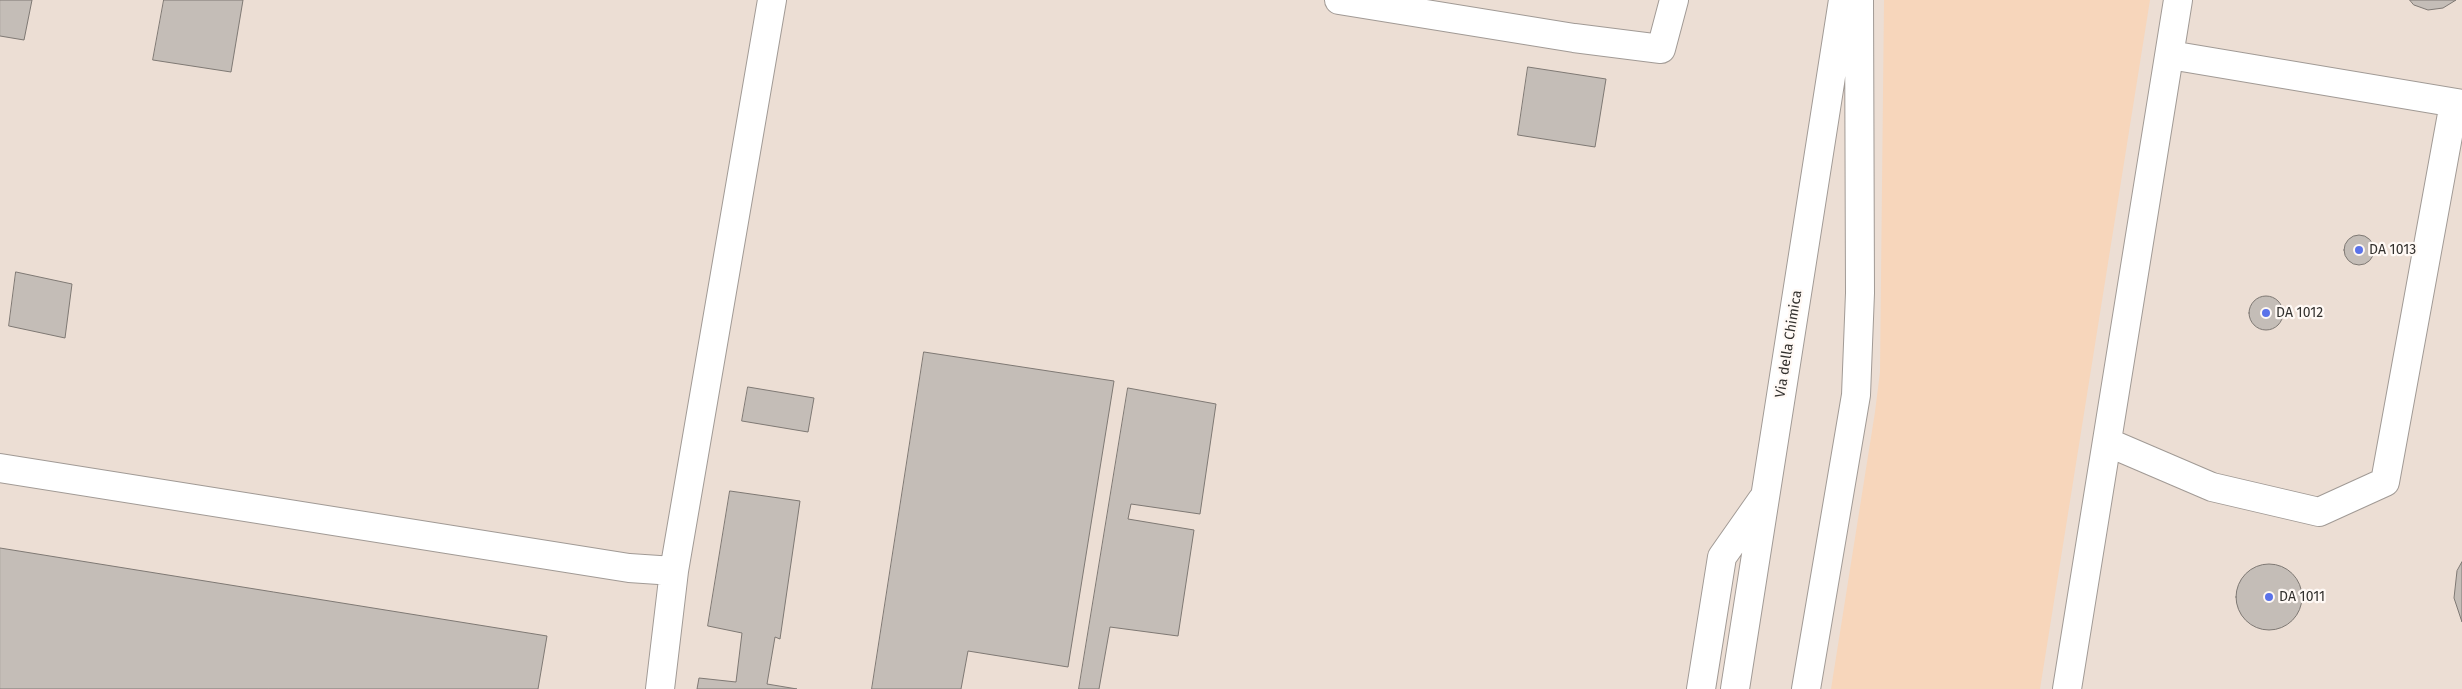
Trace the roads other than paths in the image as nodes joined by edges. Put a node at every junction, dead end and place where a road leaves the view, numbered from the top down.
1 (772, 0) edge
2 (1339, 0) edge
3 (1674, 0) edge
4 (1844, 0) edge
5 (1859, 0) edge
6 (2178, 0) edge
7 (2170, 54) junction
8 (2458, 104) edge
9 (2107, 442) junction
10 (0, 468) edge
11 (1766, 495) junction
12 (674, 570) junction
13 (660, 689) edge
14 (1700, 689) edge
15 (1735, 689) edge
16 (1806, 689) edge
17 (2067, 689) edge

1 - 12 lane
2 - 3 lane
4 - 11 lane, Via della Chimica
5 - 16 lane
6 - 7 lane
7 - 8 lane
7 - 9 lane
8 - 9 lane
9 - 17 lane
10 - 12 lane
11 - 14 lane
11 - 15 lane, Via della Chimica
12 - 13 lane

